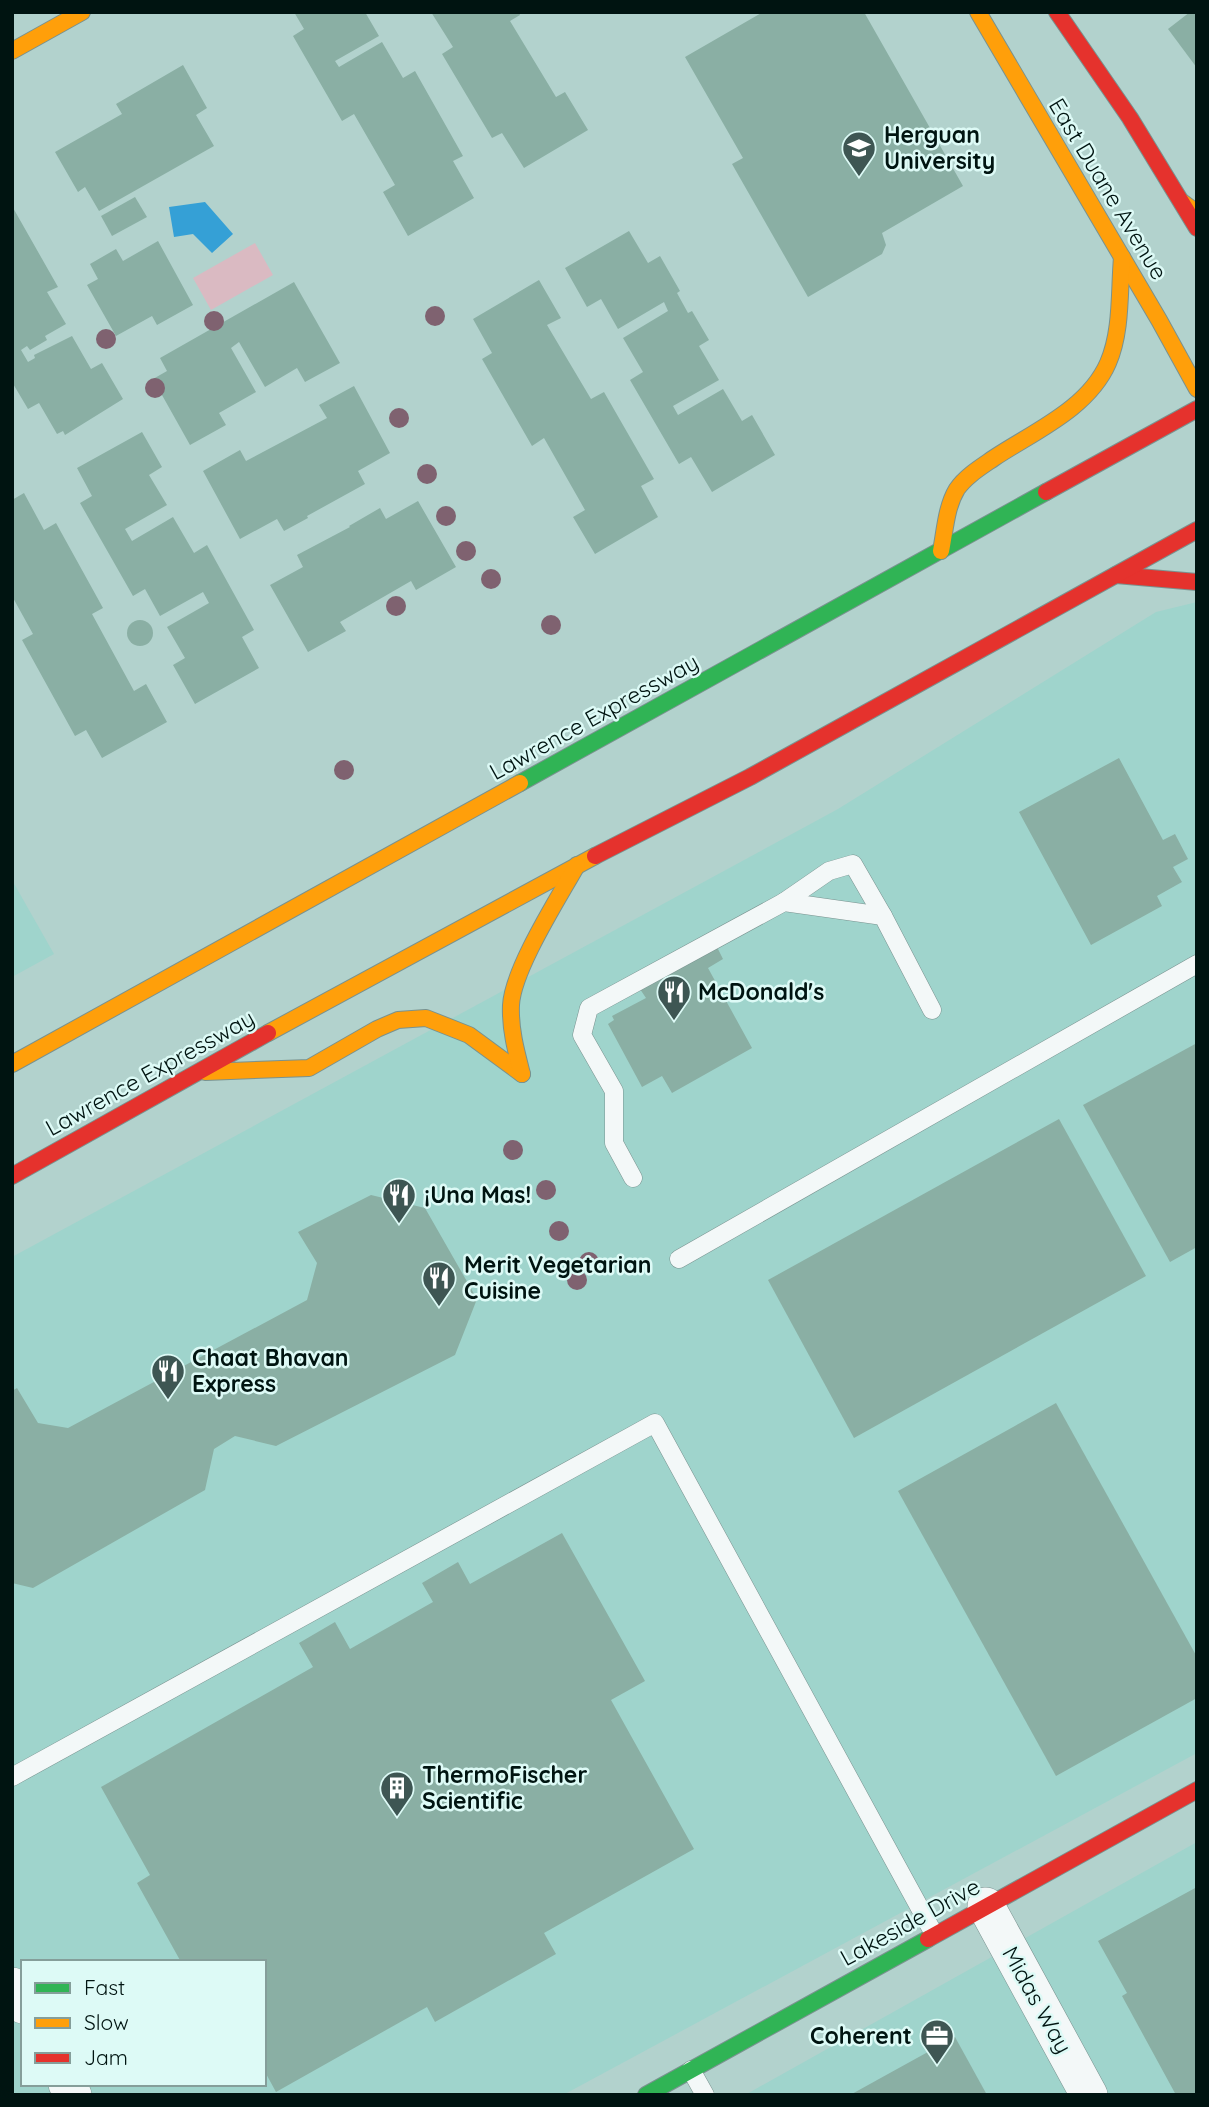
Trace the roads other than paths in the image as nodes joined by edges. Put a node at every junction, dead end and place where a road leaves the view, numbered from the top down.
1 (82, 12) edge
2 (978, 12) edge
3 (1057, 12) edge
4 (12, 51) edge
5 (1182, 202) junction
6 (1197, 212) edge
7 (1197, 228) edge
8 (1122, 257) junction
9 (1197, 389) edge
10 (1197, 409) edge
11 (1197, 530) edge
12 (941, 551) junction
13 (1116, 575) junction
14 (1197, 582) edge
15 (577, 865) junction
16 (784, 902) junction
17 (883, 916) junction
18 (1197, 964) edge
19 (932, 1010) dead end
20 (12, 1063) edge
21 (196, 1072) junction
22 (12, 1176) edge
23 (633, 1178) dead end
24 (679, 1259) dead end
25 (12, 1777) edge
26 (1197, 1790) edge
27 (986, 1906) junction
28 (934, 1934) junction
29 (12, 1986) edge
30 (21, 2002) edge
31 (691, 2070) junction
32 (646, 2095) edge
33 (705, 2095) edge
34 (1088, 2095) edge

1 - 4 main road
2 - 8 main road, East Duane Avenue
3 - 5 main road
5 - 6 main road
5 - 7 main road
8 - 9 main road, East Duane Avenue
8 - 12 main road
10 - 12 main road, Lawrence Expressway
11 - 13 main road, Lawrence Expressway
12 - 20 main road, Lawrence Expressway
13 - 14 main road
13 - 15 main road, Lawrence Expressway
15 - 21 main road, Lawrence Expressway
15 - 21 main road
16 - 17 lane
16 - 17 lane
16 - 23 lane
17 - 19 lane
18 - 24 lane
21 - 22 main road, Lawrence Expressway
25 - 28 lane
26 - 27 main road, Lakeside Drive
27 - 28 main road, Lakeside Drive
27 - 34 street, Midas Way
28 - 31 main road, Lakeside Drive
29 - 30 street
31 - 32 main road, Lakeside Drive
31 - 33 lane

